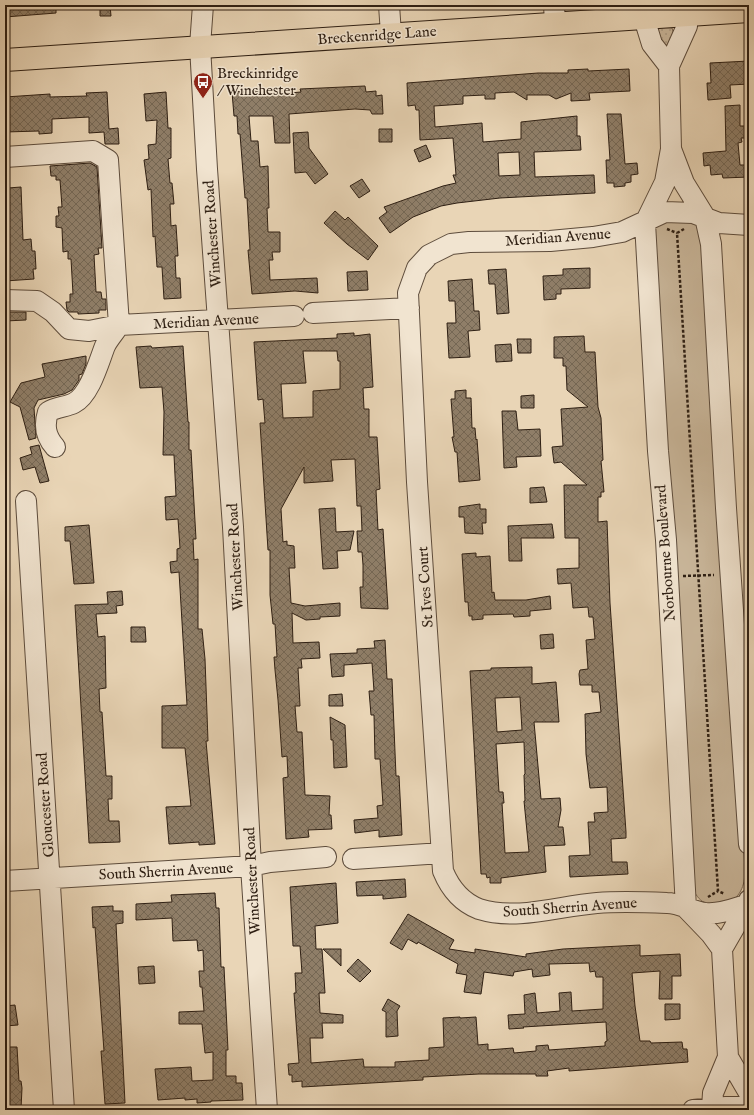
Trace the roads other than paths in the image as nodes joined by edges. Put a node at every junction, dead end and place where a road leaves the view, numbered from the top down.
1 (203, 5) edge
2 (389, 5) edge
3 (749, 11) edge
4 (673, 12) edge
5 (555, 14) edge
6 (644, 18) junction
7 (391, 34) junction
8 (200, 46) junction
9 (5, 60) edge
10 (669, 66) junction
11 (671, 149) junction
12 (5, 157) edge
13 (705, 217) junction
14 (645, 223) junction
15 (749, 225) edge
16 (416, 268) joint
17 (5, 300) edge
18 (409, 308) junction
19 (218, 321) junction
20 (119, 325) junction
21 (54, 447) dead end
22 (26, 501) dead end
23 (749, 844) edge
24 (442, 853) junction
25 (326, 857) dead end
26 (353, 859) dead end
27 (251, 866) junction
28 (50, 878) junction
29 (5, 881) edge
30 (463, 900) joint
31 (744, 901) edge
32 (686, 908) junction
33 (722, 949) junction
34 (728, 1057) junction
35 (749, 1093) edge
36 (749, 1107) edge
37 (721, 1108) edge
38 (64, 1110) edge
39 (266, 1110) edge
40 (693, 1110) edge

1 - 8 street, Winchester Road
2 - 7 street
3 - 4 main road, Breckenridge Lane
4 - 6 main road, Breckenridge Lane
4 - 10 street, Norbourne Boulevard
5 - 6 main road, Breckenridge Lane
5 - 7 main road, Breckenridge Lane
6 - 10 street
7 - 8 main road, Breckenridge Lane
8 - 9 main road, Breckenridge Lane
8 - 19 street, Winchester Road
10 - 11 street, Norbourne Boulevard
11 - 13 street, Norbourne Boulevard
11 - 14 street, Norbourne Boulevard
12 - 20 street
13 - 14 street, Meridian Avenue
13 - 15 street, Meridian Avenue
13 - 23 street, Norbourne Boulevard
14 - 16 street, Meridian Avenue
14 - 32 street, Norbourne Boulevard
16 - 18 street, St Ives Court
17 - 20 street, Meridian Avenue
18 - 19 street, Meridian Avenue
18 - 24 street, St Ives Court
19 - 20 street, Meridian Avenue
19 - 27 street, Winchester Road
20 - 21 street
22 - 28 street, Gloucester Road
24 - 26 street
24 - 30 street, St Ives Court
25 - 27 street, South Sherrin Avenue
27 - 28 street, South Sherrin Avenue
27 - 39 street, Winchester Road
28 - 29 street, South Sherrin Avenue
28 - 38 street, Gloucester Road
30 - 32 street, South Sherrin Avenue
31 - 32 street, South Sherrin Avenue
31 - 33 street
32 - 33 street
33 - 34 street
34 - 35 street
34 - 37 street
36 - 37 street
37 - 40 street

